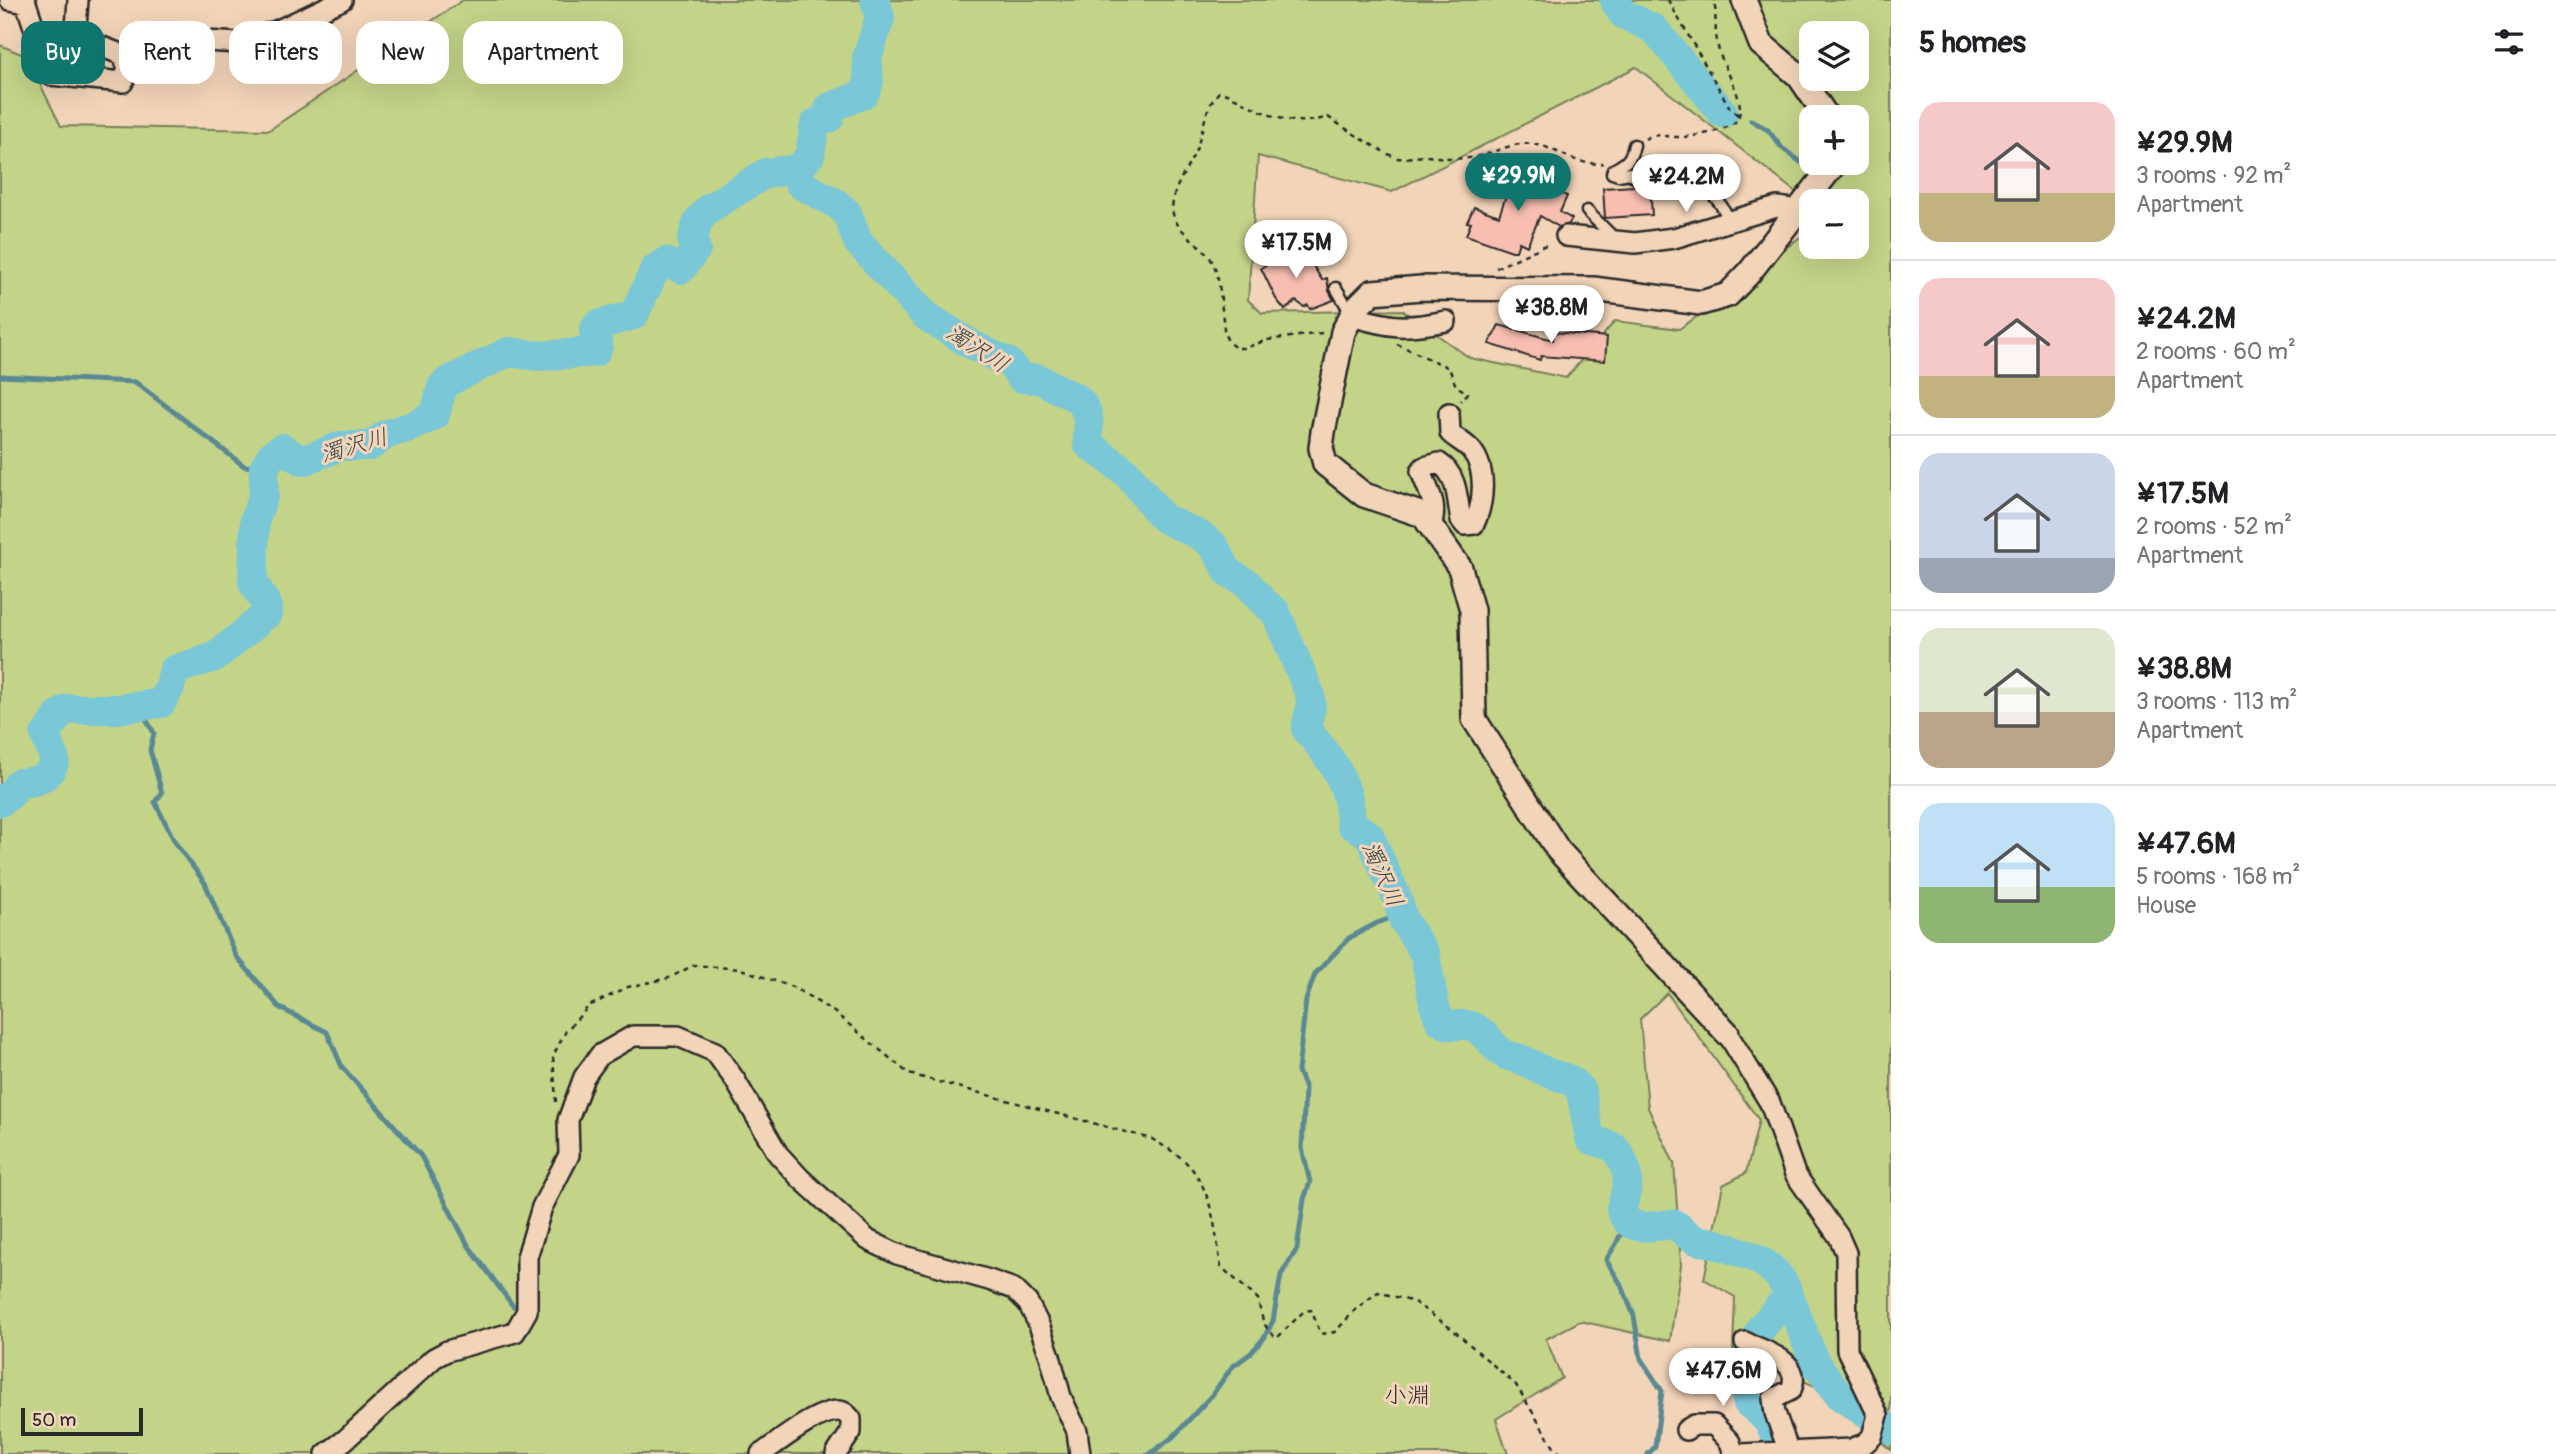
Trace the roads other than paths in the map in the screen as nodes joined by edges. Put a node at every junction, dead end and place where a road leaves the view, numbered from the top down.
1 (8, 0) edge
2 (78, 0) edge
3 (342, 0) edge
4 (1744, 0) edge
5 (0, 1) edge
6 (215, 42) edge
7 (119, 53) edge
8 (119, 82) edge
9 (1819, 105) edge
10 (1634, 145) road end
11 (1826, 175) edge
12 (1636, 178) dead end
13 (1815, 189) edge
14 (1669, 192) dead end
15 (1799, 210) joint
16 (1587, 211) dead end
17 (1731, 222) junction
18 (1566, 236) road end
19 (1617, 241) junction
20 (1336, 288) dead end
21 (1446, 321) dead end
22 (1347, 324) junction
23 (1449, 413) road end
24 (1431, 525) junction
25 (1727, 1033) joint
26 (1745, 1342) dead end
27 (1686, 1430) dead end
28 (1789, 1452) junction
29 (326, 1454) edge
30 (761, 1454) edge
31 (836, 1454) edge
32 (1080, 1454) edge
33 (1734, 1454) edge
34 (1741, 1454) edge

1 - 5 street
1 - 8 street
2 - 7 street
3 - 6 street
4 - 9 street
10 - 12 lane
11 - 13 street
14 - 17 lane
15 - 17 street
15 - 22 street
16 - 19 lane
17 - 19 street
18 - 19 street
20 - 22 lane
21 - 22 street
22 - 24 street
23 - 24 street
24 - 25 street
25 - 28 street
26 - 28 street
27 - 33 street
28 - 34 street
29 - 32 street
30 - 31 street

